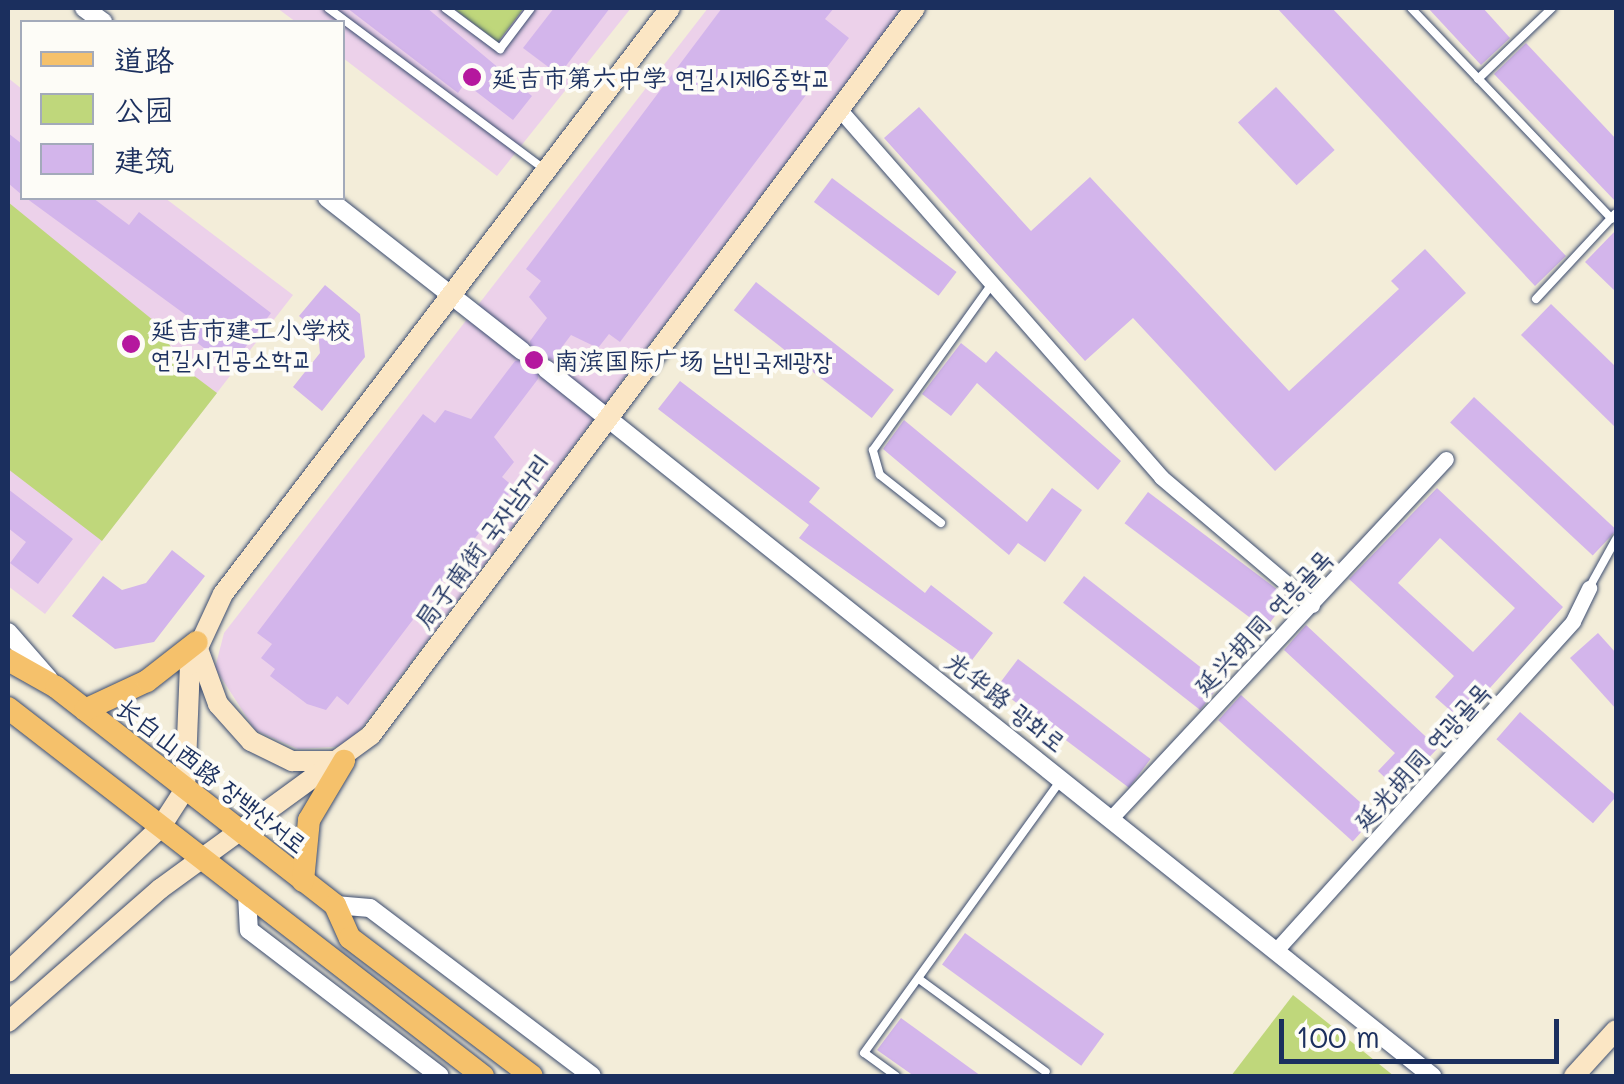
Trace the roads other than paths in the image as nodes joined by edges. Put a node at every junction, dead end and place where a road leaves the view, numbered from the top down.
1 (445, 8) edge
2 (532, 8) edge
3 (670, 8) edge
4 (915, 8) edge
5 (1411, 8) edge
6 (1552, 8) edge
7 (345, 21) edge
8 (1478, 78) junction
9 (840, 110) junction
10 (543, 168) junction
11 (330, 200) edge
12 (1614, 216) edge
13 (992, 284) junction
14 (447, 291) junction
15 (1536, 299) dead end
16 (522, 351) tunnel mouth
17 (546, 369) tunnel mouth
18 (605, 416) junction
19 (1446, 459) dead end
20 (941, 523) dead end
21 (1616, 539) edge
22 (1589, 588) joint
23 (1312, 605) junction
24 (8, 632) edge
25 (197, 642) junction
26 (8, 660) edge
27 (56, 687) junction
28 (8, 708) edge
29 (85, 710) junction
30 (344, 762) junction
31 (1062, 778) junction
32 (185, 789) junction
33 (1113, 816) junction
34 (160, 828) junction
35 (238, 830) junction
36 (202, 856) junction
37 (304, 881) junction
38 (247, 894) junction
39 (335, 905) junction
40 (1278, 948) junction
41 (8, 972) edge
42 (919, 978) junction
43 (8, 1022) edge
44 (1616, 1030) edge
45 (1046, 1072) dead end
46 (440, 1076) edge
47 (483, 1076) edge
48 (532, 1076) edge
49 (592, 1076) edge
50 (896, 1076) edge
51 (1432, 1076) edge
52 (1574, 1076) edge

1 - 2 lane
3 - 10 main road
4 - 9 main road, 局子南街 국자남거리
5 - 8 lane
6 - 8 lane
7 - 10 lane
8 - 12 lane
9 - 13 street
9 - 18 main road, 局子南街 국자남거리
10 - 14 main road
11 - 14 street
12 - 15 lane
13 - 20 lane
13 - 23 street
14 - 16 street
14 - 25 main road
17 - 18 street, 光华路 광화로
18 - 30 main road, 局子南街 국자남거리
18 - 31 street, 光华路 광화로
19 - 23 street, 延兴胡同 연흥골목
21 - 22 lane
22 - 40 street, 延光胡同 연광골목
23 - 33 street, 延兴胡同 연흥골목
24 - 27 street, 长白山西路 장백산서로
25 - 29 main road
25 - 30 main road
25 - 32 main road
26 - 27 main road, 长白山西路 장백산서로
27 - 29 main road, 长白山西路 장백산서로
28 - 34 main road
29 - 32 main road, 长白山西路 장백산서로
30 - 35 main road, 局子南街 국자남거리
30 - 37 main road
31 - 33 street, 光华路 광화로
31 - 42 lane
32 - 34 main road
32 - 35 main road, 长白山西路 장백산서로
33 - 40 street, 光华路 광화로
34 - 36 main road
34 - 41 main road
35 - 36 main road, 局子南街 국자남거리
35 - 37 main road, 长白山西路 장백산서로
36 - 38 main road
36 - 43 main road, 局子南街 국자남거리
37 - 39 main road, 长白山西路 장백산서로
38 - 46 street
38 - 47 main road
39 - 48 main road, 长白山西路 장백산서로
39 - 49 street, 长白山西路 장백산서로
40 - 51 street, 光华路 광화로
42 - 45 lane
42 - 50 lane
44 - 52 main road

